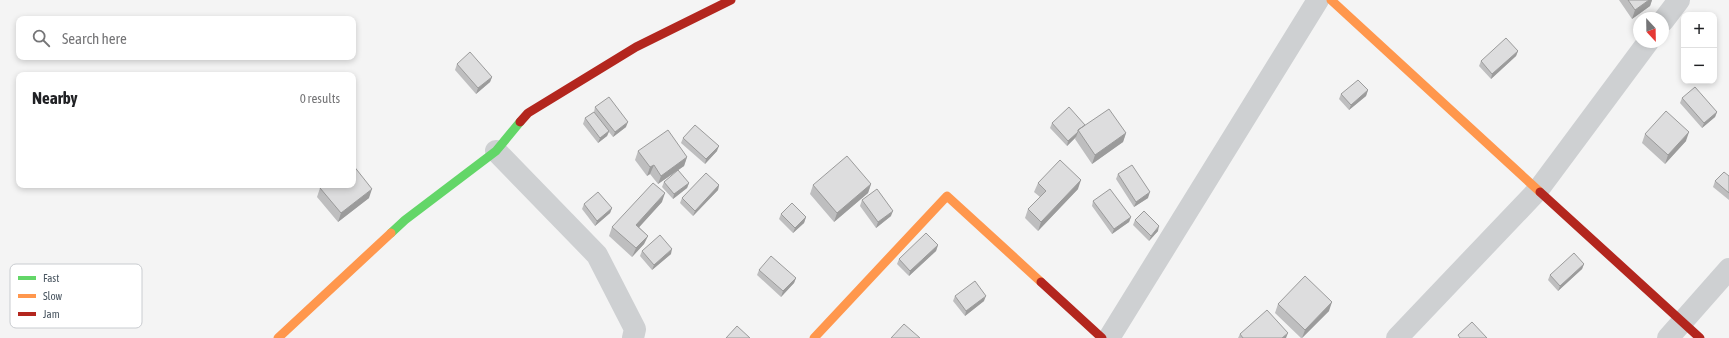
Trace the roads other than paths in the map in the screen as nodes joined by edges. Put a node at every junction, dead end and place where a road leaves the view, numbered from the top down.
1 (731, 0) edge
2 (1318, 0) edge
3 (1331, 0) edge
4 (1679, 0) edge
5 (1669, 13) edge
6 (1644, 48) edge
7 (496, 151) junction
8 (1538, 190) junction
9 (1729, 269) edge
10 (1676, 330) edge
11 (278, 338) edge
12 (633, 338) edge
13 (814, 338) edge
14 (1102, 338) edge
15 (1109, 338) edge
16 (1397, 338) edge
17 (1700, 338) edge

1 - 7 street
2 - 15 street
3 - 8 street
4 - 5 street
6 - 8 street
7 - 11 street
7 - 12 street
8 - 10 street
8 - 16 street
9 - 10 street
10 - 17 street
13 - 14 street

